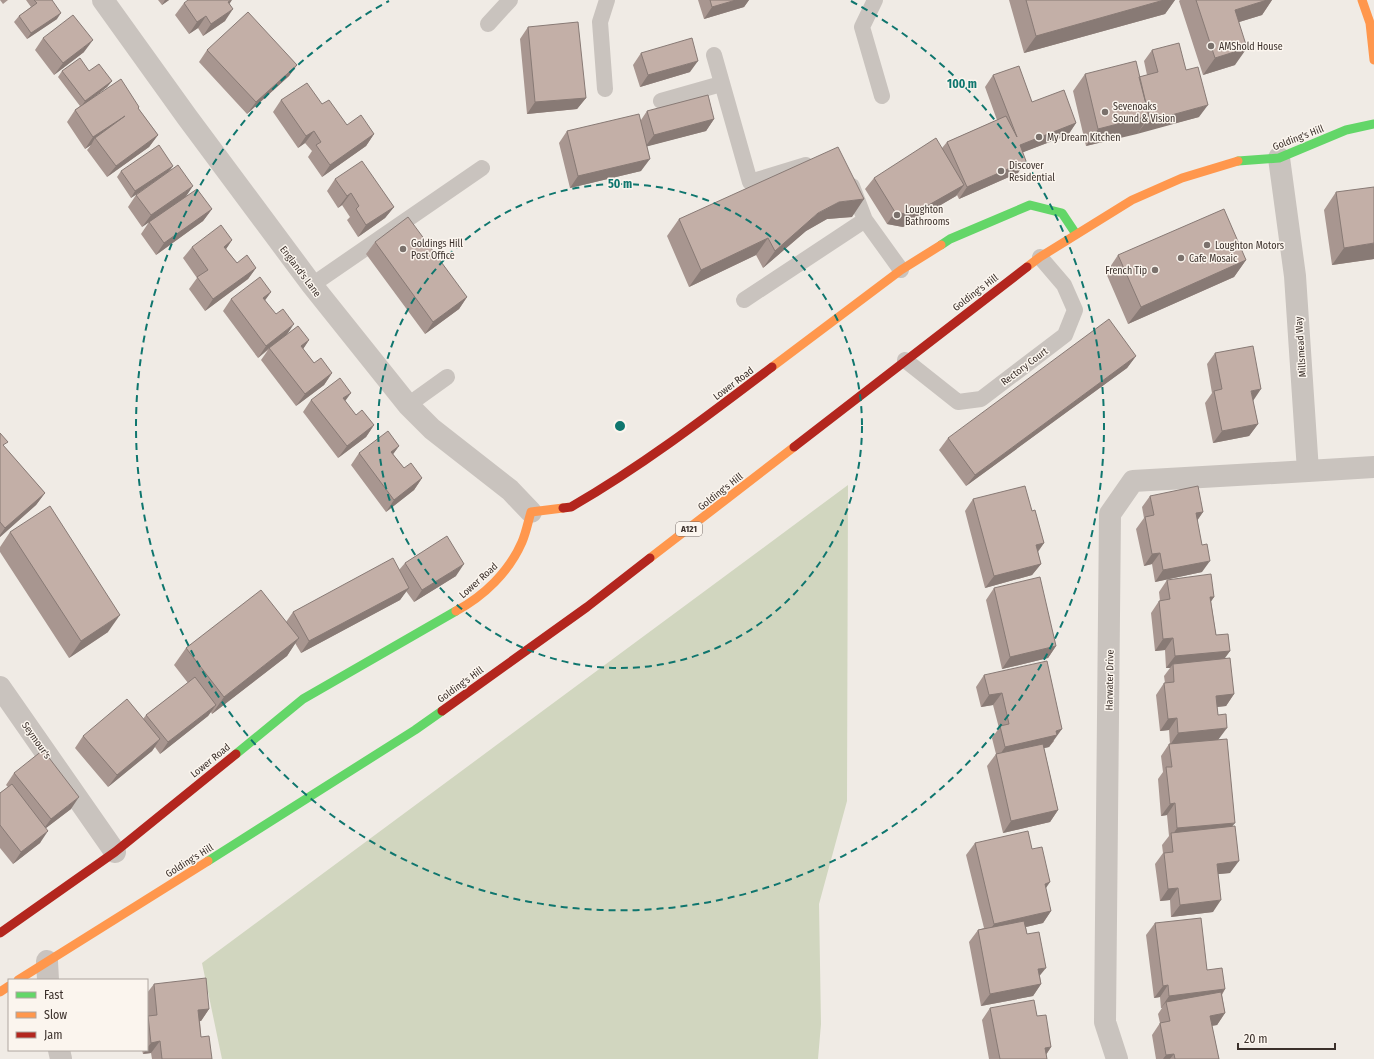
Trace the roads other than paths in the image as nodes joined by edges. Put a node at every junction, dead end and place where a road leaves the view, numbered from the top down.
1 (103, 0) edge
2 (510, 0) edge
3 (607, 0) edge
4 (875, 0) edge
5 (1362, 0) edge
6 (488, 24) dead end
7 (714, 55) dead end
8 (1374, 60) edge
9 (721, 84) junction
10 (605, 89) dead end
11 (882, 96) dead end
12 (661, 101) dead end
13 (1374, 124) edge
14 (1279, 158) junction
15 (818, 161) edge
16 (482, 168) dead end
17 (846, 169) edge
18 (865, 220) junction
19 (1076, 234) junction
20 (1040, 256) junction
21 (902, 270) junction
22 (312, 285) junction
23 (744, 300) dead end
24 (905, 360) junction
25 (447, 376) dead end
26 (408, 405) junction
27 (1374, 467) edge
28 (1308, 471) junction
29 (531, 512) junction
30 (0, 687) edge
31 (115, 852) junction
32 (0, 933) edge
33 (47, 970) edge
34 (21, 979) edge
35 (1117, 1059) edge

1 - 22 street, England's Lane
2 - 6 lane
3 - 10 lane
4 - 11 lane
5 - 8 main road
7 - 9 lane
9 - 12 lane
9 - 15 lane
13 - 14 main road, Golding's Hill / A121
14 - 19 main road, Golding's Hill / A121
14 - 28 street, Millsmead Way
16 - 22 lane
17 - 18 lane
18 - 21 lane
18 - 23 lane
19 - 20 main road, Golding's Hill / A121
19 - 21 main road, Lower Road
20 - 24 main road, Golding's Hill / A121
20 - 24 lane, Rectory Court
21 - 29 main road, Lower Road
22 - 26 street, England's Lane
24 - 33 main road, Golding's Hill / A121
25 - 26 lane
26 - 29 street, England's Lane
27 - 28 street
28 - 35 street, Harwater Drive
29 - 31 main road, Lower Road
30 - 31 street, Seymour's
31 - 32 main road, Lower Road
33 - 34 main road, Golding's Hill / A121

